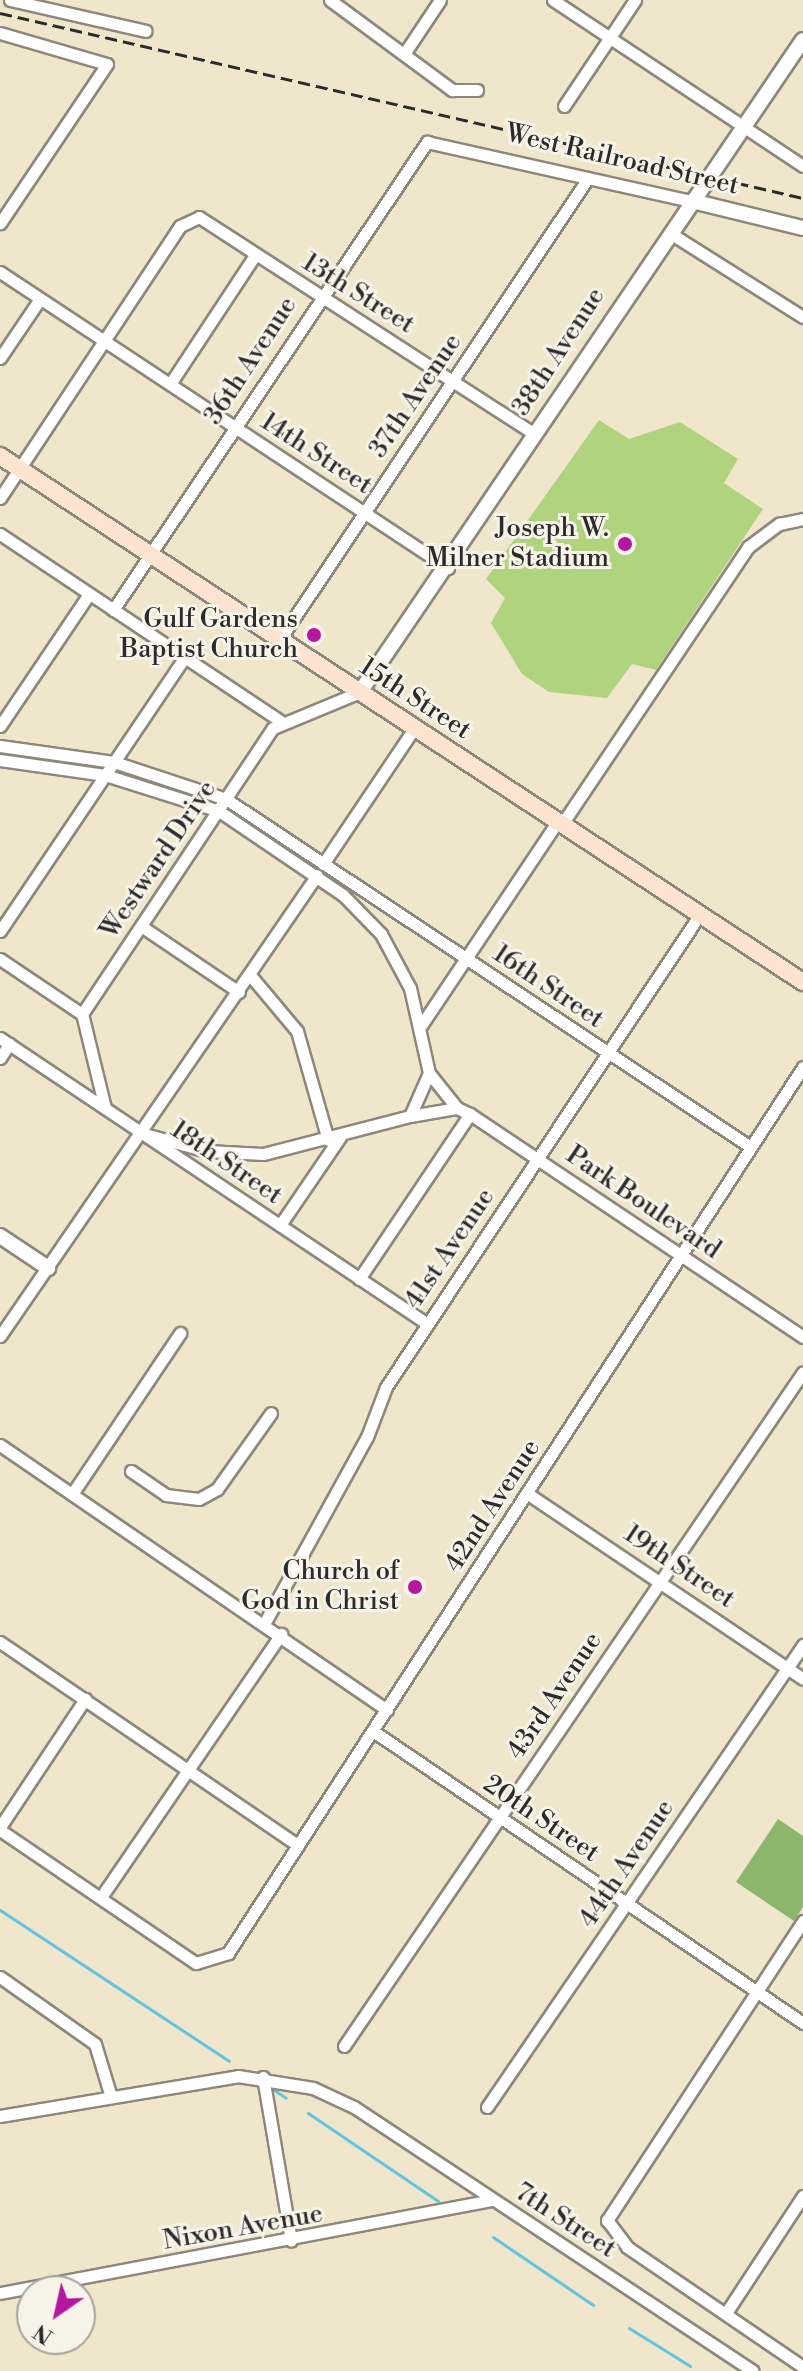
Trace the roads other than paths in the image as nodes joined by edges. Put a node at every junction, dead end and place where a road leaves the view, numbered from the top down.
1 (10, 0) edge
2 (330, 0) edge
3 (440, 0) edge
4 (553, 0) edge
5 (635, 0) edge
6 (146, 31) dead end
7 (0, 33) edge
8 (610, 38) junction
9 (803, 40) edge
10 (406, 51) junction
11 (477, 90) dead end
12 (564, 106) dead end
13 (743, 128) junction
14 (430, 141) joint
15 (803, 166) edge
16 (588, 178) junction
17 (692, 201) junction
18 (0, 223) edge
19 (803, 228) edge
20 (670, 233) junction
21 (255, 255) junction
22 (0, 272) edge
23 (320, 297) junction
24 (40, 299) junction
25 (801, 311) edge
26 (105, 342) junction
27 (0, 358) edge
28 (453, 381) junction
29 (170, 384) junction
30 (234, 426) junction
31 (534, 434) junction
32 (0, 456) edge
33 (19, 469) junction
34 (0, 498) edge
35 (364, 512) junction
36 (803, 519) edge
37 (0, 534) edge
38 (149, 555) junction
39 (448, 568) junction
40 (89, 594) junction
41 (113, 610) junction
42 (280, 639) junction
43 (184, 658) junction
44 (360, 692) junction
45 (280, 721) junction
46 (0, 726) edge
47 (415, 727) junction
48 (0, 746) edge
49 (0, 760) edge
50 (114, 762) junction
51 (105, 775) junction
52 (226, 799) junction
53 (219, 811) junction
54 (560, 822) junction
55 (323, 864) junction
56 (317, 875) junction
57 (378, 900) junction
58 (700, 914) junction
59 (141, 926) junction
60 (0, 931) edge
61 (0, 959) edge
62 (466, 960) junction
63 (250, 975) junction
64 (803, 982) edge
65 (239, 992) junction
66 (82, 1014) junction
67 (422, 1024) junction
68 (5, 1041) edge
69 (607, 1053) junction
70 (0, 1058) edge
71 (803, 1067) edge
72 (429, 1073) junction
73 (105, 1108) junction
74 (457, 1108) junction
75 (470, 1114) junction
76 (410, 1116) junction
77 (144, 1134) junction
78 (334, 1138) junction
79 (749, 1146) junction
80 (538, 1158) junction
81 (280, 1225) junction
82 (0, 1236) edge
83 (681, 1255) junction
84 (48, 1268) junction
85 (359, 1279) junction
86 (426, 1323) junction
87 (180, 1333) dead end
88 (0, 1336) edge
89 (803, 1337) edge
90 (803, 1372) edge
91 (271, 1413) dead end
92 (0, 1445) edge
93 (131, 1471) dead end
94 (72, 1494) junction
95 (528, 1494) junction
96 (659, 1583) junction
97 (264, 1624) junction
98 (281, 1634) junction
99 (0, 1642) edge
100 (803, 1645) edge
101 (787, 1668) junction
102 (803, 1679) edge
103 (85, 1699) junction
104 (387, 1710) junction
105 (373, 1731) junction
106 (190, 1769) junction
107 (499, 1817) junction
108 (0, 1828) edge
109 (298, 1845) junction
110 (101, 1897) junction
111 (627, 1903) junction
112 (803, 1921) edge
113 (0, 1977) edge
114 (755, 1991) junction
115 (803, 2023) edge
116 (344, 2046) dead end
117 (263, 2077) junction
118 (111, 2097) junction
119 (487, 2107) dead end
120 (0, 2116) edge
121 (803, 2196) edge
122 (492, 2200) junction
123 (291, 2241) junction
124 (0, 2293) edge
125 (726, 2313) junction
126 (803, 2367) edge
127 (753, 2371) edge

1 - 6 street
2 - 10 street
3 - 10 street
4 - 8 street, West Railroad Street
5 - 8 street
7 - 18 street
8 - 12 street
8 - 13 street, West Railroad Street
9 - 13 street, 38th Avenue
10 - 11 street
13 - 15 street, West Railroad Street
13 - 17 street, 38th Avenue
14 - 16 street, West Railroad Street
14 - 23 street, 36th Avenue
16 - 17 street, West Railroad Street
16 - 28 street, 37th Avenue
17 - 19 street, West Railroad Street
17 - 20 street, 38th Avenue
20 - 25 street
20 - 31 street, 38th Avenue
21 - 23 street, 13th Street
21 - 26 street, 13th Street
21 - 29 street
22 - 24 street, 14th Street
23 - 28 street, 13th Street
23 - 30 street, 36th Avenue
24 - 26 street, 14th Street
24 - 27 street
26 - 29 street, 14th Street
26 - 33 street
28 - 31 street, 13th Street
28 - 35 street, 37th Avenue
29 - 30 street, 14th Street
30 - 35 street, 14th Street
30 - 38 street, 36th Avenue
31 - 39 street, 38th Avenue
32 - 33 main road, 15th Street
33 - 34 street
33 - 38 main road, 15th Street
35 - 39 street, 14th Street
35 - 42 street, 37th Avenue
36 - 54 street
37 - 40 street
38 - 41 street, 36th Avenue
38 - 42 main road, 15th Street
39 - 44 street, 38th Avenue
40 - 41 street
40 - 46 street
41 - 43 street
42 - 44 main road, 15th Street
43 - 45 street
43 - 50 street
44 - 45 street
44 - 47 main road, 15th Street
45 - 52 street, Westward Drive
47 - 54 main road, 15th Street
47 - 55 street
48 - 50 street
49 - 51 street
50 - 51 street
50 - 52 street
51 - 53 street
51 - 60 street
52 - 53 street, Westward Drive
52 - 55 street
53 - 56 street
53 - 59 street, Westward Drive
54 - 58 main road, 15th Street
54 - 62 street
55 - 57 street, 16th Street
56 - 57 street
56 - 63 street
56 - 67 street
57 - 62 street, 16th Street
58 - 64 main road, 15th Street
58 - 69 street, 41st Avenue
59 - 65 street
59 - 66 street, Westward Drive
61 - 66 street
62 - 67 street
62 - 69 street, 16th Street
63 - 65 street
63 - 78 street
65 - 77 street
66 - 73 street
67 - 72 street
68 - 70 street
68 - 73 street, 18th Street
69 - 79 street, 16th Street
69 - 80 street, 41st Avenue
71 - 79 street, 42nd Avenue
72 - 74 street, Park Boulevard
72 - 76 street
73 - 77 street, 18th Street
74 - 75 street, Park Boulevard
74 - 76 street
75 - 80 street, Park Boulevard
75 - 85 street
76 - 78 street
77 - 78 street
77 - 81 street, 18th Street
77 - 84 street
78 - 81 street
79 - 83 street, 42nd Avenue
80 - 83 street, Park Boulevard
80 - 86 street, 41st Avenue
81 - 85 street, 18th Street
82 - 84 street
83 - 89 street, Park Boulevard
83 - 95 street, 42nd Avenue
84 - 88 street
85 - 86 street, 18th Street
86 - 97 street, 41st Avenue
87 - 94 street
90 - 96 street, 43rd Avenue
91 - 93 street
92 - 94 street
94 - 97 street
95 - 96 street, 19th Street
95 - 104 street, 42nd Avenue
96 - 101 street, 19th Street
96 - 107 street, 43rd Avenue
97 - 98 street
98 - 104 street
98 - 106 street
99 - 103 street
100 - 101 street, 44th Avenue
101 - 102 street, 19th Street
101 - 111 street, 44th Avenue
103 - 106 street
103 - 108 street
104 - 105 street, 42nd Avenue
105 - 107 street, 20th Street
105 - 109 street, 42nd Avenue
106 - 109 street
106 - 110 street
107 - 111 street, 20th Street
107 - 116 street, 43rd Avenue
108 - 110 street
109 - 110 street, 42nd Avenue
111 - 114 street, 20th Street
111 - 119 street, 44th Avenue
112 - 114 street
113 - 118 street
114 - 115 street, 20th Street
114 - 125 street
117 - 118 street
117 - 122 street, 7th Street
117 - 123 street
118 - 120 street
121 - 125 street
122 - 123 street, Nixon Avenue
122 - 127 street, 7th Street
123 - 124 street, Nixon Avenue
125 - 126 street

